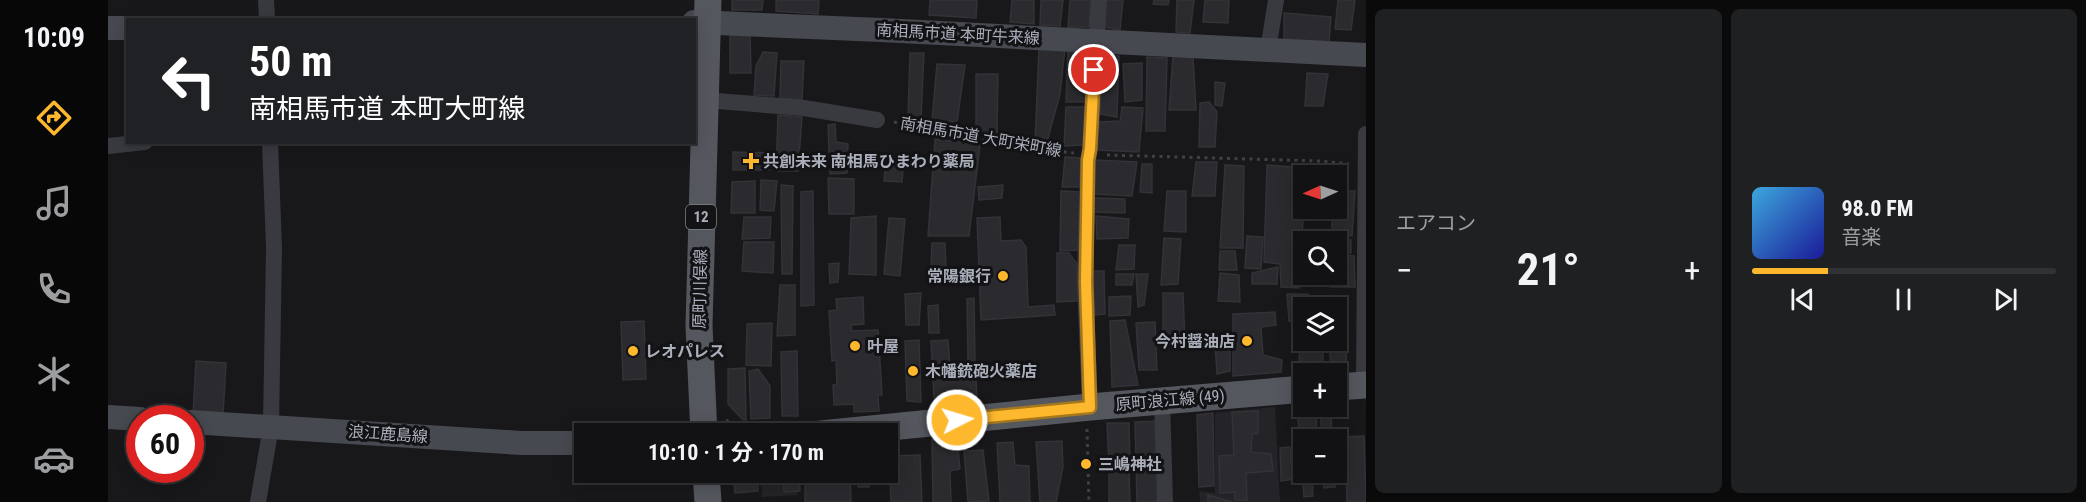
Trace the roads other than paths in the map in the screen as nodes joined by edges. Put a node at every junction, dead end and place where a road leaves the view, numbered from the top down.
1 (267, 0) edge
2 (1099, 0) edge
3 (1276, 0) edge
4 (704, 15) edge
5 (267, 18) edge
6 (108, 28) edge
7 (126, 28) edge
8 (1096, 40) junction
9 (1268, 50) junction
10 (1366, 55) edge
11 (705, 100) junction
12 (877, 120) road end
13 (1366, 134) edge
14 (126, 144) edge
15 (270, 144) edge
16 (108, 146) edge
17 (1365, 166) edge
18 (1365, 385) edge
19 (1347, 386) edge
20 (1293, 391) edge
21 (1162, 400) junction
22 (1088, 414) junction
23 (108, 417) edge
24 (126, 418) edge
25 (204, 423) edge
26 (703, 423) edge
27 (271, 427) junction
28 (898, 428) edge
29 (574, 443) edge
30 (707, 483) edge
31 (258, 502) edge
32 (708, 502) edge
33 (1166, 502) edge

1 - 5 street
2 - 8 street
3 - 9 street
4 - 8 street, 南相馬市道 本町牛来線
4 - 11 main road, 原町川俣線 / 12
6 - 7 street
8 - 9 street, 南相馬市道 本町牛来線
8 - 22 street
9 - 10 street, 南相馬市道 本町牛来線
11 - 12 street, 南相馬市道 大町栄町線
11 - 26 main road, 原町川俣線 / 12
13 - 17 street
14 - 16 street
15 - 27 street
17 - 18 street
18 - 19 main road
20 - 21 main road, 原町浪江線 (49)
21 - 22 main road, 原町浪江線 (49)
21 - 33 street
22 - 28 main road, 原町浪江線 (49)
23 - 24 street
25 - 27 street, 浪江鹿島線
27 - 29 street, 浪江鹿島線
27 - 31 street
30 - 32 main road

